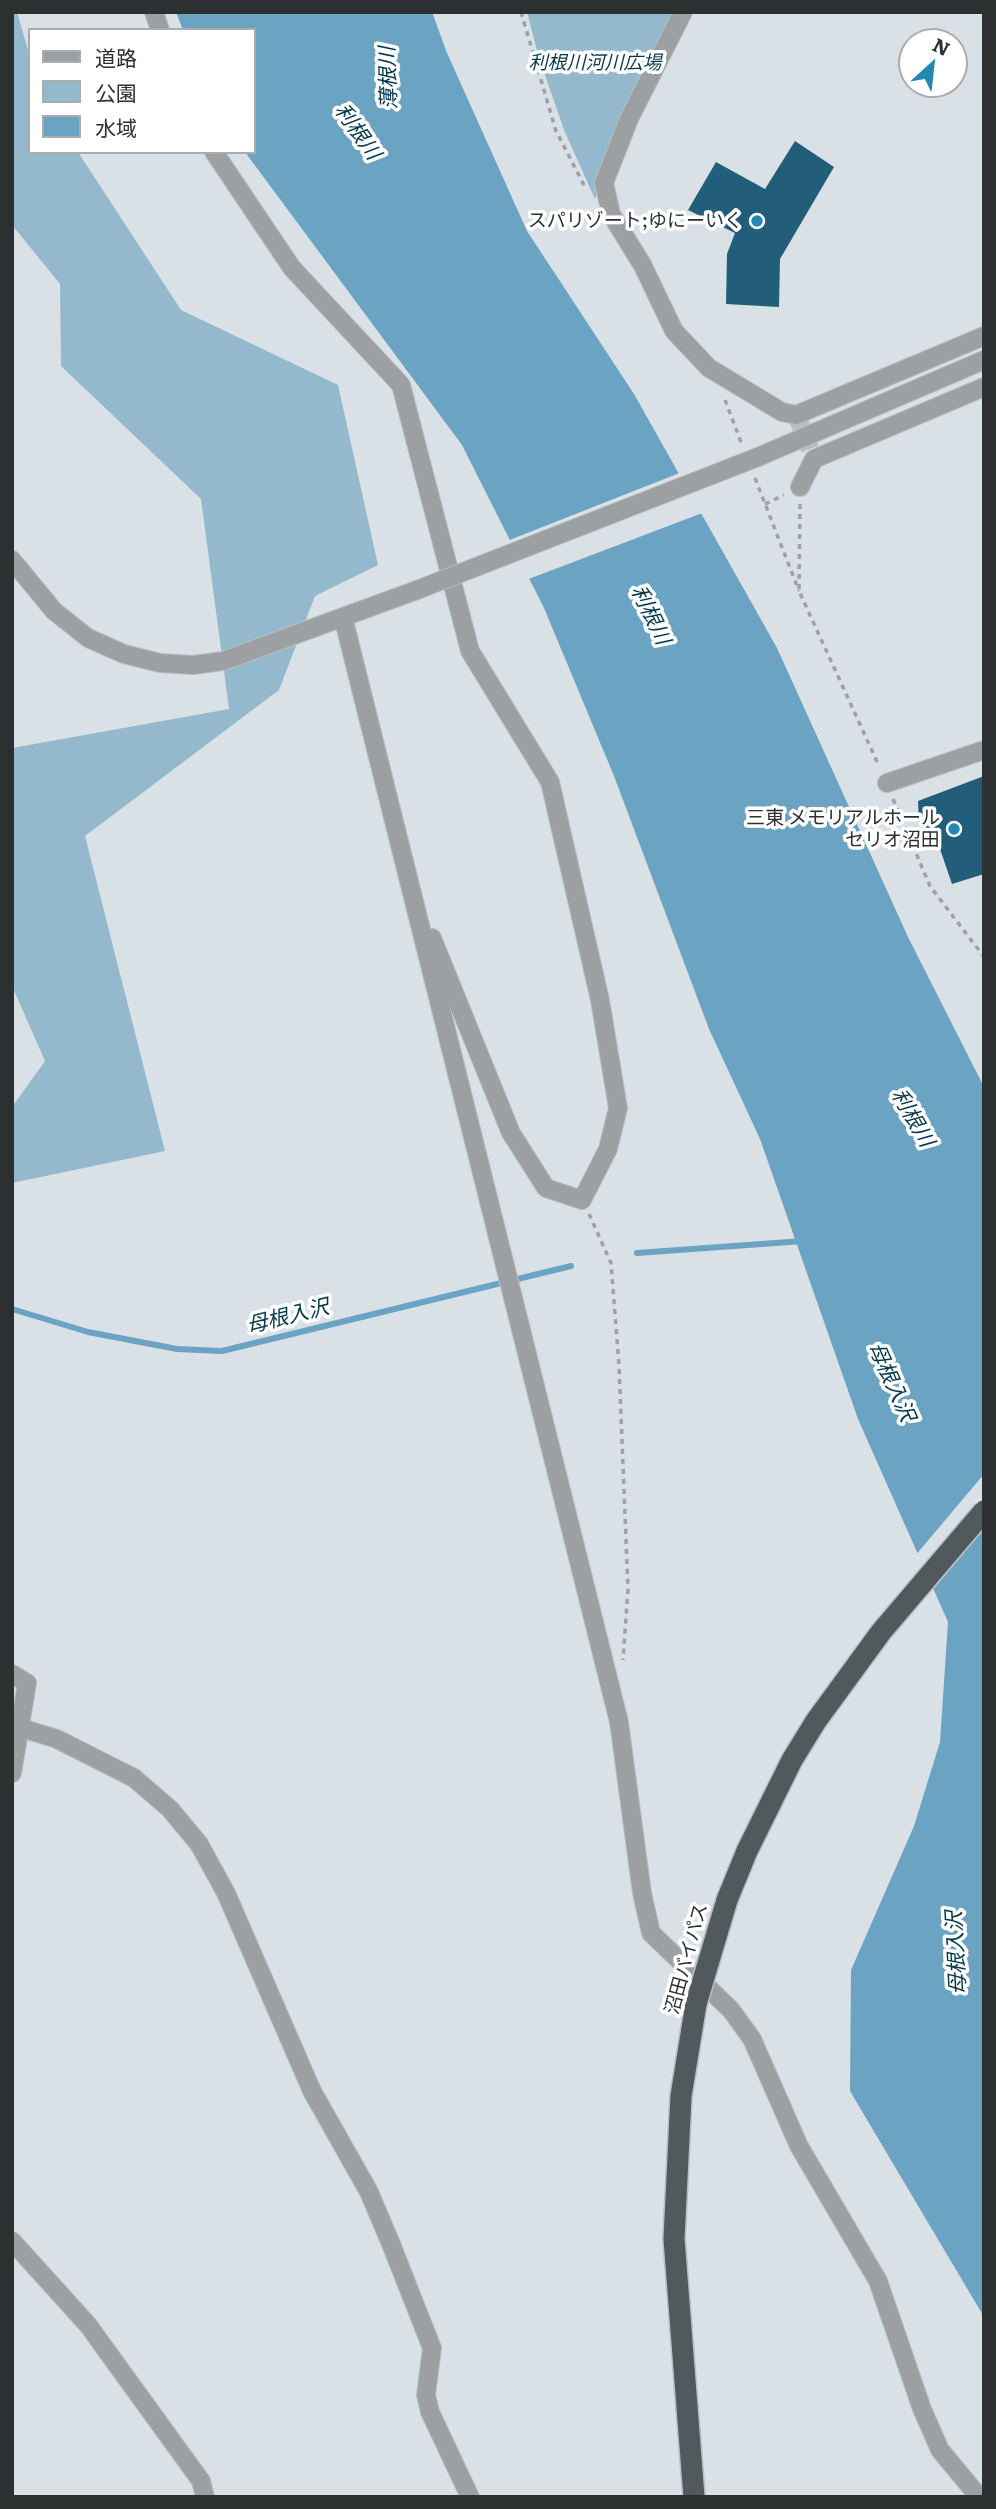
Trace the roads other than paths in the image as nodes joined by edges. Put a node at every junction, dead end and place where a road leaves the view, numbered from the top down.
1 (684, 12) edge
2 (215, 154) edge
3 (984, 336) edge
4 (984, 360) edge
5 (984, 387) edge
6 (800, 487) road end
7 (12, 560) edge
8 (343, 617) junction
9 (984, 750) edge
10 (887, 783) road end
11 (411, 888) junction
12 (984, 1511) edge
13 (12, 1674) edge
14 (18, 1727) junction
15 (12, 1773) edge
16 (12, 2241) edge
17 (205, 2497) edge
18 (470, 2497) edge
19 (694, 2497) edge
20 (979, 2497) edge

1 - 3 street
2 - 11 street
4 - 8 street, bridge
5 - 6 street
7 - 8 street
8 - 11 street
9 - 10 street
11 - 20 street
12 - 19 highway, 沼田バイパス, bridge
13 - 14 street
14 - 15 street
14 - 18 street
16 - 17 street

